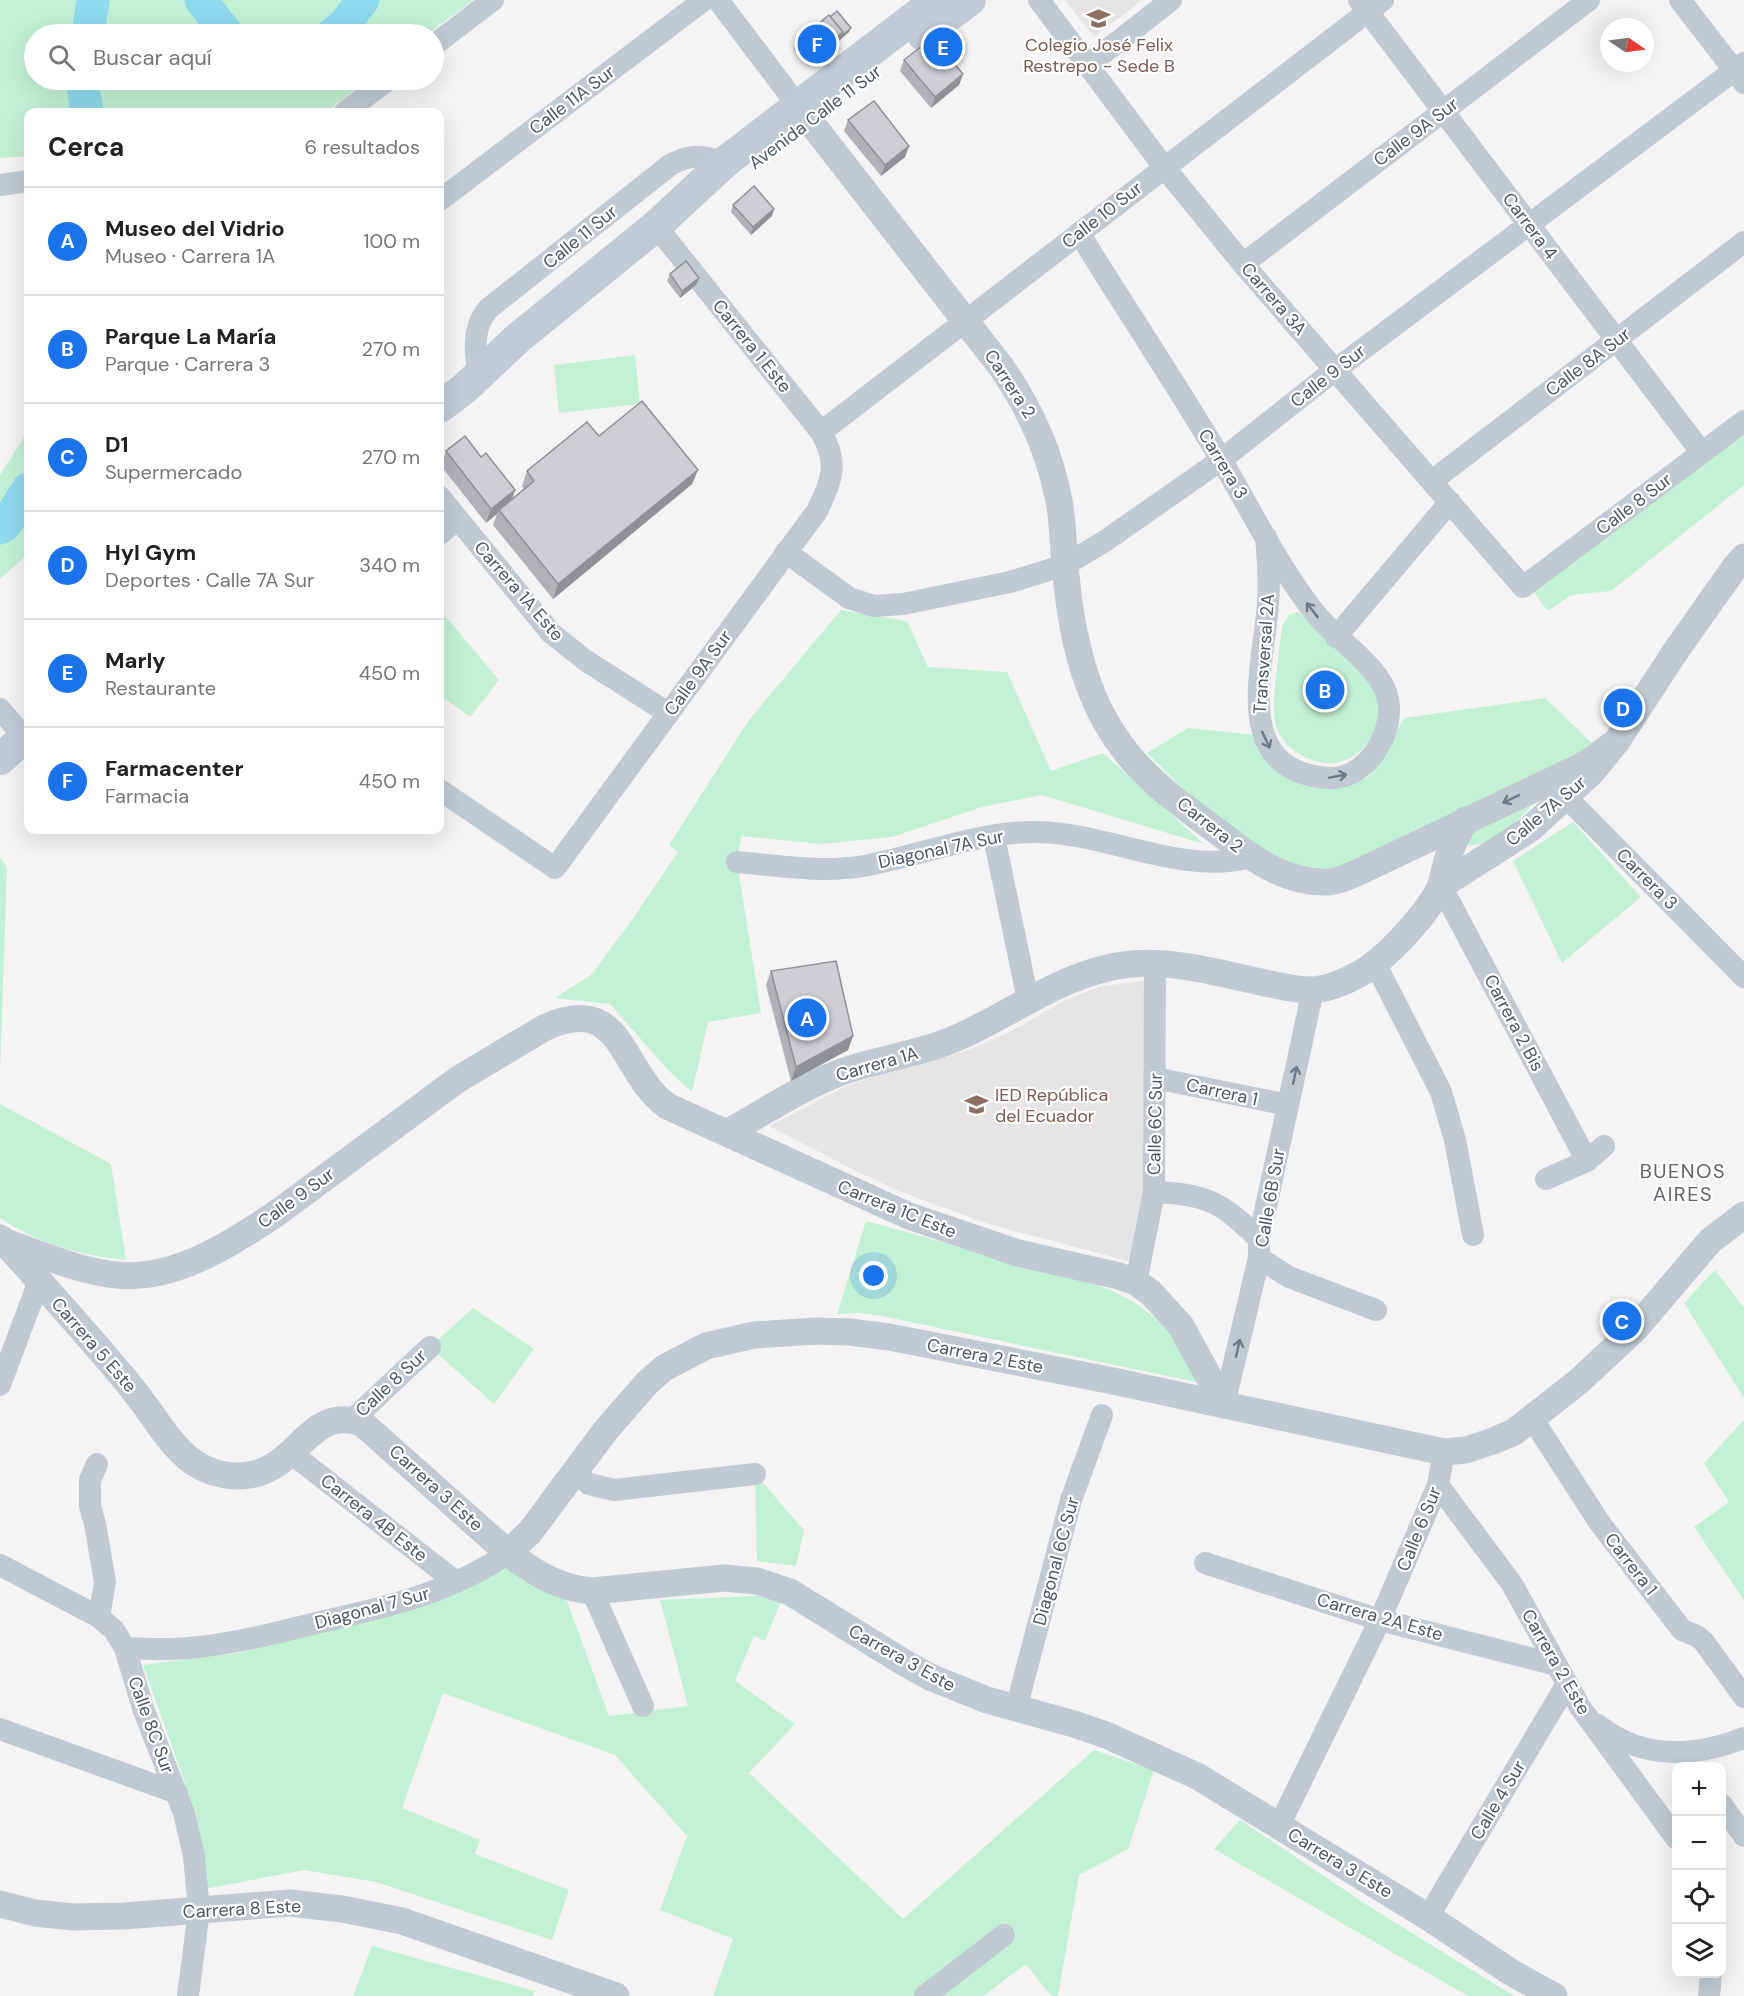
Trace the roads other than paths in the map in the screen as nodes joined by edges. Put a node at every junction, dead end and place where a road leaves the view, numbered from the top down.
1 (493, 0) edge
2 (704, 0) edge
3 (718, 0) edge
4 (937, 0) edge
5 (970, 0) edge
6 (1039, 0) edge
7 (1171, 0) edge
8 (1589, 0) edge
9 (1680, 0) edge
10 (1370, 4) edge
11 (444, 37) edge
12 (1088, 65) junction
13 (1741, 72) edge
14 (375, 90) edge
15 (350, 108) edge
16 (1443, 111) junction
17 (804, 114) junction
18 (725, 162) junction
19 (1164, 167) junction
20 (24, 182) edge
21 (0, 185) edge
22 (444, 197) edge
23 (1529, 224) junction
24 (656, 226) junction
25 (1079, 233) junction
26 (1744, 242) edge
27 (1243, 264) junction
28 (965, 320) junction
29 (518, 338) junction
30 (1617, 340) junction
31 (477, 362) junction
32 (1335, 370) junction
33 (444, 384) edge
34 (444, 404) edge
35 (1744, 421) edge
36 (821, 432) junction
37 (1702, 453) junction
38 (1221, 460) junction
39 (832, 473) joint
40 (1432, 481) junction
41 (444, 502) edge
42 (1450, 502) junction
43 (458, 519) junction
44 (444, 531) edge
45 (1266, 537) junction
46 (786, 552) junction
47 (1744, 557) edge
48 (1065, 565) junction
49 (1523, 587) joint
50 (1336, 637) junction
51 (1381, 682) joint
52 (0, 709) edge
53 (668, 713) junction
54 (24, 738) edge
55 (24, 745) edge
56 (24, 748) edge
57 (0, 759) edge
58 (0, 781) edge
59 (1558, 789) junction
60 (444, 793) edge
61 (1466, 820) junction
62 (994, 837) junction
63 (1449, 852) junction
64 (1491, 854) junction
65 (1250, 857) junction
66 (1390, 857) junction
67 (737, 862) dead end
68 (1441, 886) junction
69 (1375, 963) junction
70 (1155, 964) junction
71 (1744, 977) edge
72 (1313, 990) junction
73 (1028, 1000) junction
74 (558, 1021) joint
75 (1155, 1078) junction
76 (1288, 1105) junction
77 (728, 1132) junction
78 (1546, 1179) dead end
79 (1154, 1192) junction
80 (1744, 1215) edge
81 (1473, 1235) dead end
82 (2, 1240) edge
83 (1259, 1248) junction
84 (39, 1281) junction
85 (1136, 1282) junction
86 (1376, 1310) dead end
87 (430, 1347) dead end
88 (0, 1385) edge
89 (1224, 1405) junction
90 (1102, 1415) dead end
91 (1532, 1418) junction
92 (352, 1420) junction
93 (1444, 1452) junction
94 (291, 1453) junction
95 (97, 1464) dead end
96 (573, 1472) junction
97 (755, 1474) dead end
98 (1438, 1485) junction
99 (508, 1553) junction
100 (1205, 1563) dead end
101 (0, 1565) edge
102 (456, 1582) junction
103 (592, 1591) junction
104 (99, 1617) junction
105 (1380, 1620) junction
106 (125, 1648) junction
107 (1562, 1674) junction
108 (1744, 1697) edge
109 (644, 1706) dead end
110 (1580, 1707) junction
111 (1016, 1709) junction
112 (0, 1729) edge
113 (1744, 1738) edge
114 (1689, 1760) edge
115 (177, 1793) junction
116 (1726, 1811) edge
117 (1279, 1826) junction
118 (1672, 1831) edge
119 (1744, 1836) edge
120 (0, 1904) edge
121 (199, 1911) junction
122 (1428, 1917) junction
123 (1004, 1935) dead end
124 (1711, 1978) edge
125 (188, 1996) edge
126 (616, 1996) edge
127 (925, 1996) edge
128 (1554, 1996) edge
129 (1709, 1996) edge

1 - 11 street
2 - 22 street, Calle 11A Sur
3 - 17 street, Carrera 2
4 - 17 main road, Avenida Calle 11 Sur
5 - 17 main road, Avenida Calle 11 Sur
6 - 12 street, Carrera 3A
7 - 12 street
8 - 16 street, Calle 9A Sur
9 - 13 street
10 - 16 street, Carrera 4
10 - 19 street, Calle 10 Sur
12 - 19 street, Carrera 3A
13 - 23 street, Calle 9 Sur
14 - 15 street
16 - 23 street, Carrera 4
16 - 27 street, Calle 9A Sur
17 - 18 main road, Avenida Calle 11 Sur
17 - 24 main road, Avenida Calle 11 Sur
17 - 28 street, Carrera 2
18 - 24 main road, Avenida Calle 11 Sur
18 - 31 street, Calle 11 Sur
19 - 25 street, Calle 10 Sur
19 - 27 street, Carrera 3A
20 - 21 street
23 - 30 street, Carrera 4
23 - 32 street, Calle 9 Sur
24 - 29 main road, Avenida Calle 11 Sur
24 - 36 street, Carrera 1 Este
25 - 28 street, Calle 10 Sur
25 - 38 street, Carrera 3
26 - 30 street, Calle 8A Sur
27 - 32 street, Carrera 3A
28 - 36 street, Calle 10 Sur
28 - 48 street, Carrera 2
29 - 31 main road, Avenida Calle 11 Sur
29 - 34 main road, Avenida Calle 11 Sur
30 - 37 street, Carrera 4
30 - 40 street, Calle 8A Sur
31 - 33 main road, Avenida Calle 11 Sur
32 - 38 street, Calle 9 Sur
32 - 40 street, Carrera 3A
35 - 37 street, Calle 8 Sur
36 - 39 street, Carrera 1 Este
37 - 49 street, Calle 8 Sur
38 - 45 street, Carrera 3
38 - 48 street, Calle 9 Sur
39 - 46 street, Calle 9A Sur
40 - 42 street, Carrera 3A
41 - 43 street, Carrera 1A Este
42 - 49 street, Carrera 3A
42 - 50 street
43 - 44 street
43 - 53 street, Carrera 1A Este
50 -> 45 street, Carrera 3
45 -> 51 street, Transversal 2A
46 - 48 street, Calle 9 Sur
46 - 53 street, Calle 9A Sur
47 - 59 street, Calle 7A Sur
48 - 65 street, Carrera 2
50 - 51 street, Carrera 3
52 - 54 street
53 - 60 street, Calle 9A Sur
55 - 57 main road
56 - 58 main road
59 -> 61 street, Calle 7A Sur
59 - 64 street, Calle 7A Sur
59 - 71 street, Carrera 3
61 - 63 street
61 - 66 street, Calle 7A Sur
62 - 65 street, Diagonal 7A Sur
62 - 67 street, Diagonal 7A Sur
62 - 73 street
63 - 64 street, Calle 7A Sur
63 - 66 street, Calle 7A Sur
63 - 68 street
64 - 68 street
65 - 66 street, Calle 7A Sur
68 - 69 street
68 - 78 street, Carrera 2 Bis
69 - 72 street
69 - 81 street
70 - 72 street, Carrera 1A
70 - 73 street, Carrera 1A
70 - 75 street, Calle 6C Sur
76 -> 72 street, Calle 6B Sur
73 - 77 street, Carrera 1A
74 - 77 street, Carrera 1C Este
74 - 82 street, Calle 9 Sur
75 - 76 street, Carrera 1
75 - 79 street, Calle 6C Sur
76 - 83 street, Calle 6B Sur
77 - 85 street, Carrera 1C Este
79 - 83 street
79 - 85 street, Calle 6C Sur
80 - 91 street
82 - 84 street, Carrera 5 Este
83 - 86 street
89 -> 83 street, Calle 6B Sur
84 - 88 street
84 - 94 street, Carrera 5 Este
85 - 89 street, Carrera 1C Este
87 - 92 street, Calle 8 Sur
89 - 93 street, Carrera 2 Este
89 - 96 street, Carrera 2 Este
90 - 111 street, Diagonal 6C Sur
91 - 93 street
91 - 108 street, Carrera 1
92 - 94 street, Carrera 5 Este
92 - 99 street, Carrera 3 Este
93 - 98 street, Calle 6 Sur
94 - 102 street, Carrera 4B Este
95 - 104 street
96 - 97 street
96 - 99 street, Diagonal 7 Sur
98 - 105 street, Calle 6 Sur
98 - 107 street, Carrera 2 Este
99 - 102 street, Diagonal 7 Sur
99 - 103 street, Carrera 3 Este
100 - 105 street, Carrera 2A Este
101 - 104 street, Calle 8C Sur
102 - 106 street, Diagonal 7 Sur
103 - 109 street
103 - 111 street, Carrera 3 Este
104 - 106 street, Calle 8C Sur
105 - 107 street, Carrera 2A Este
105 - 117 street, Calle 6 Sur
106 - 115 street, Calle 8C Sur
107 - 110 street, Carrera 2 Este
107 - 122 street, Calle 4 Sur
110 - 114 street
110 - 118 street, Carrera 2 Este
111 - 117 street, Carrera 3 Este
112 - 115 street
113 - 114 street
115 - 121 street, Calle 8C Sur
116 - 119 street
117 - 122 street, Carrera 3 Este
120 - 121 street, Carrera 8 Este
121 - 125 street, Calle 8C Sur
121 - 126 street, Carrera 8 Este
122 - 128 street, Carrera 3 Este
123 - 127 street
124 - 129 street

